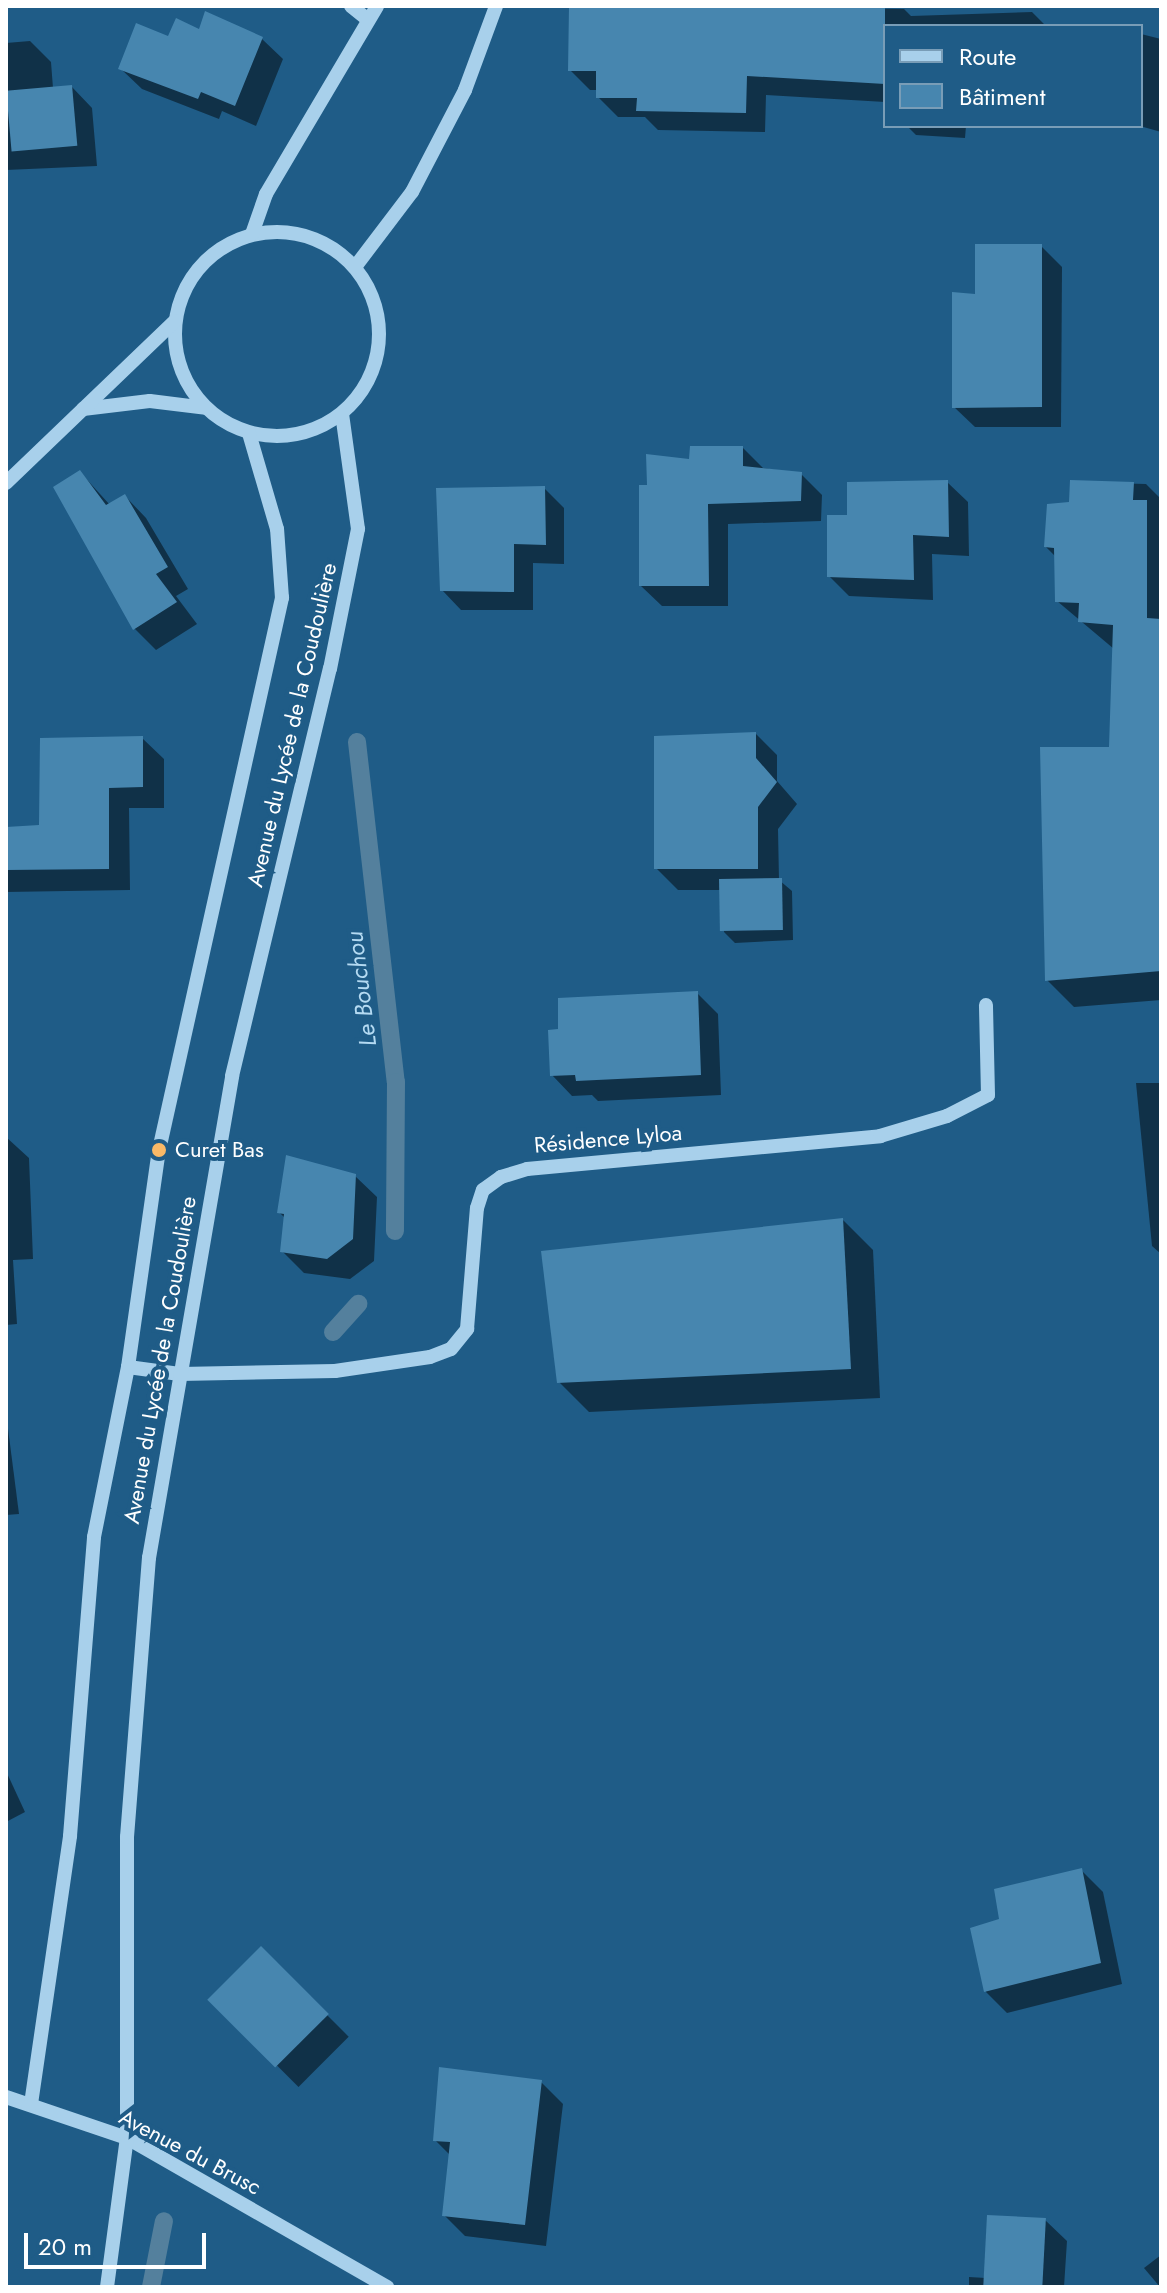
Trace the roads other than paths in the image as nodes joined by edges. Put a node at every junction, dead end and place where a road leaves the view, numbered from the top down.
1 (351, 6) edge
2 (377, 6) edge
3 (496, 6) edge
4 (368, 20) junction
5 (252, 234) junction
6 (355, 267) junction
7 (175, 321) junction
8 (206, 408) junction
9 (83, 409) junction
10 (342, 414) junction
11 (249, 433) junction
12 (6, 483) edge
13 (986, 1005) dead end
14 (128, 1367) junction
15 (180, 1374) junction
16 (6, 2097) edge
17 (31, 2104) junction
18 (127, 2138) junction
19 (107, 2287) edge
20 (387, 2287) edge

1 - 4 street
2 - 4 street
3 - 6 street
4 - 5 street
5 - 6 street
5 - 7 street
6 - 10 street
7 - 8 street
7 - 9 street
8 - 9 street
8 - 11 street
9 - 12 street
10 - 11 street
10 - 15 street, Avenue du Lycée de la Coudoulière
11 - 14 street, Avenue du Lycée de la Coudoulière
13 - 15 street, Résidence Lyloa
14 - 15 street
14 - 17 street, Avenue du Lycée de la Coudoulière
15 - 18 street, Avenue du Lycée de la Coudoulière
16 - 17 street, Avenue du Brusc
17 - 18 street, Avenue du Brusc
18 - 19 street, Avenue du Lycée de la Coudoulière
18 - 20 street, Avenue du Brusc

